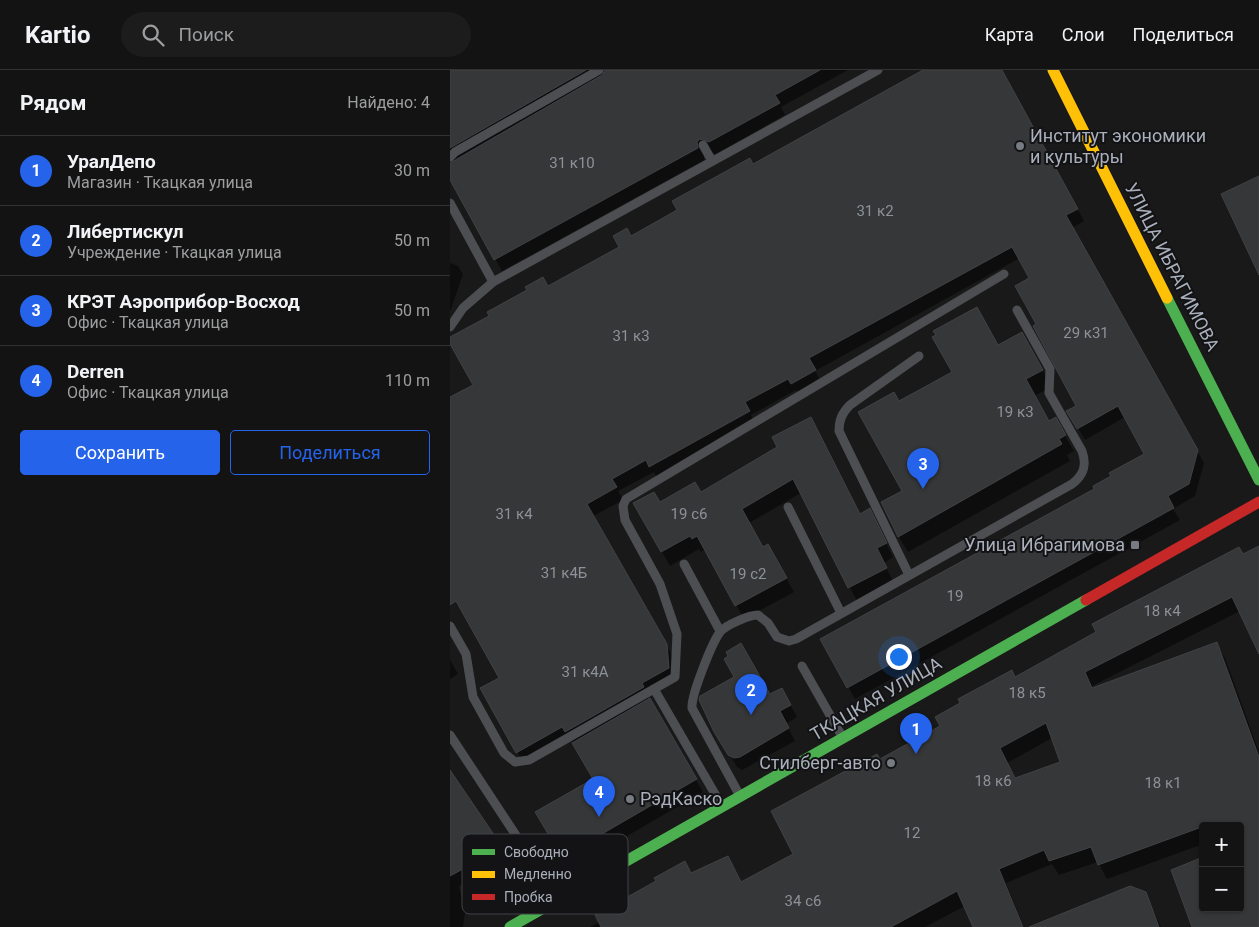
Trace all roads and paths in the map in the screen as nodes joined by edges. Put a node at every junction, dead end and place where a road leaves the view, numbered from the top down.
1 (599, 70) edge
2 (878, 70) edge
3 (1053, 70) edge
4 (703, 145) dead end
5 (450, 157) edge
6 (712, 161) junction
7 (450, 204) edge
8 (1004, 274) dead end
9 (493, 282) junction
10 (1017, 310) dead end
11 (450, 327) edge
12 (919, 356) dead end
13 (1259, 480) edge
14 (1259, 502) edge
15 (788, 507) dead end
16 (684, 564) dead end
17 (909, 575) junction
18 (841, 613) junction
19 (450, 626) edge
20 (720, 631) junction
21 (802, 666) dead end
22 (654, 689) junction
23 (450, 735) edge
24 (843, 738) junction
25 (741, 796) junction
26 (722, 806) junction
27 (515, 834) edge
28 (628, 860) edge
29 (533, 914) edge
30 (510, 927) edge

1 - 5 lane
2 - 6 lane
3 - 13 street, УЛИЦА ИБРАГИМОВА
4 - 6 lane
6 - 9 lane
7 - 9 lane
8 - 22 lane
9 - 11 lane
10 - 17 lane
12 - 17 lane
14 - 24 street, ТКАЦКАЯ УЛИЦА
15 - 18 lane
16 - 20 lane
17 - 18 lane
18 - 20 lane
19 - 22 lane
20 - 25 lane
21 - 24 lane
22 - 26 lane
23 - 27 lane
24 - 25 street, ТКАЦКАЯ УЛИЦА
25 - 26 street, ТКАЦКАЯ УЛИЦА
26 - 28 street, ТКАЦКАЯ УЛИЦА
29 - 30 street, ТКАЦКАЯ УЛИЦА

